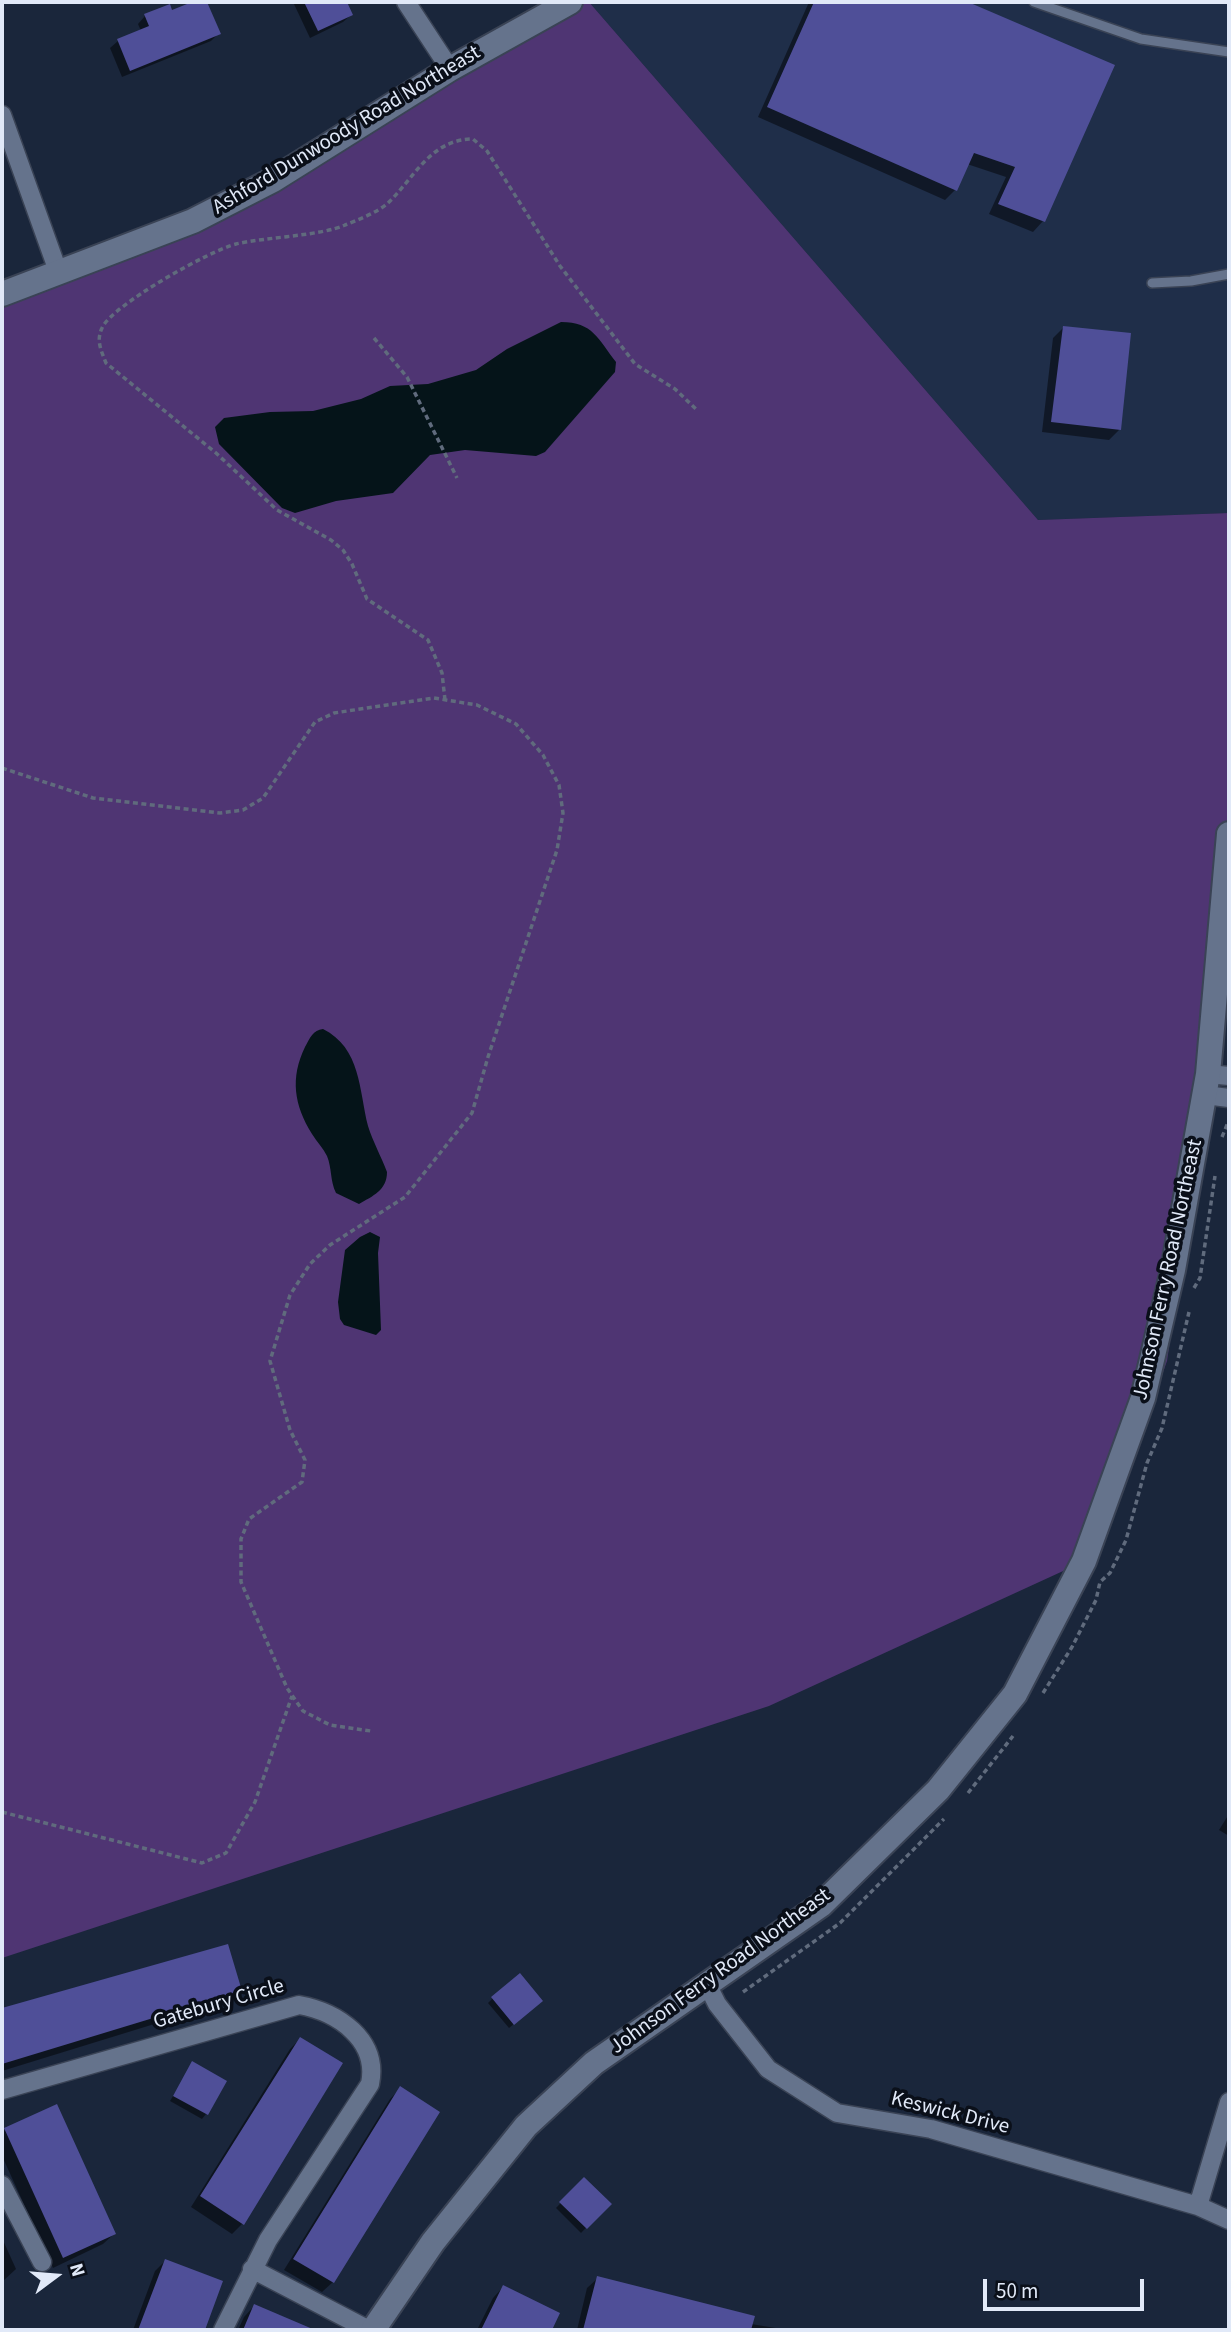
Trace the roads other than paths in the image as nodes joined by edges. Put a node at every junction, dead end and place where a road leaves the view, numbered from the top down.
1 (406, 2) edge
2 (570, 2) edge
3 (1034, 2) edge
4 (1229, 52) edge
5 (450, 69) junction
6 (2, 115) edge
7 (59, 274) junction
8 (1229, 274) edge
9 (1152, 283) dead end
10 (2, 295) edge
11 (1229, 834) edge
12 (1218, 1086) edge
13 (707, 1984) junction
14 (2, 2090) edge
15 (1229, 2102) edge
16 (2, 2185) edge
17 (1198, 2206) junction
18 (1229, 2220) edge
19 (42, 2262) dead end
20 (252, 2269) junction
21 (223, 2330) edge
22 (371, 2330) edge

1 - 5 street
2 - 5 main road, Ashford Dunwoody Road Northeast
3 - 4 lane
5 - 7 main road, Ashford Dunwoody Road Northeast
6 - 7 street
7 - 10 main road, Ashford Dunwoody Road Northeast
8 - 9 lane
11 - 12 main road, Johnson Ferry Road Northeast
12 - 13 main road, Johnson Ferry Road Northeast
13 - 17 street, Keswick Drive
13 - 22 main road, Johnson Ferry Road Northeast
14 - 20 street, Gatebury Circle
15 - 17 street
16 - 19 street
17 - 18 street, Keswick Drive
20 - 21 street, Gatebury Circle
20 - 22 street

